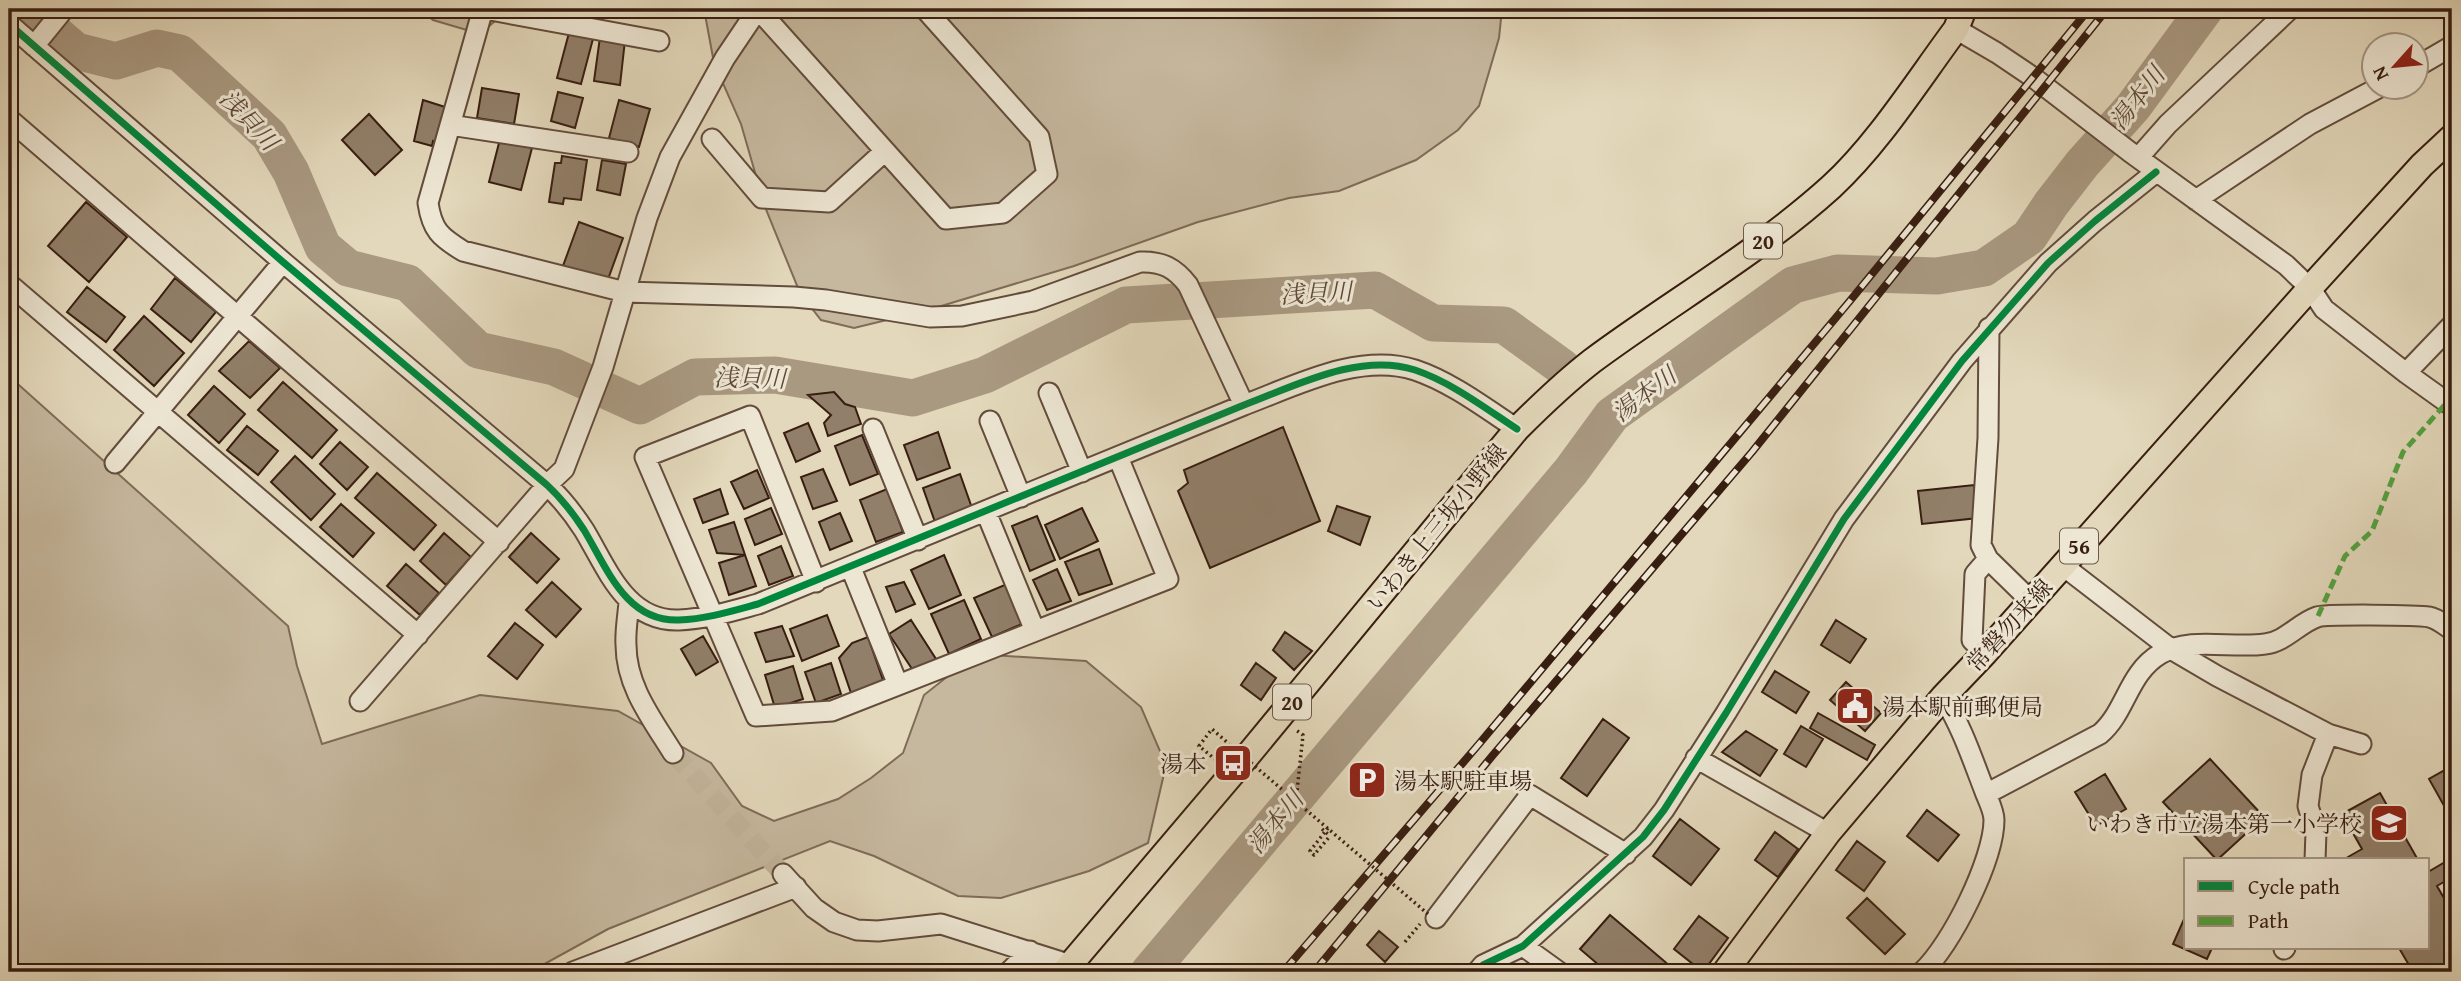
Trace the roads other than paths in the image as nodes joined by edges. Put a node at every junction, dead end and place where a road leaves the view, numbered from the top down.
1 (484, 9) edge
2 (758, 9) edge
3 (925, 9) edge
4 (2290, 9) edge
5 (1960, 19) edge
6 (9, 24) edge
7 (49, 27) edge
8 (659, 41) dead end
9 (2452, 46) edge
10 (2430, 59) edge
11 (2360, 98) edge
12 (9, 119) edge
13 (450, 125) junction
14 (2452, 136) edge
15 (712, 139) dead end
16 (886, 151) junction
17 (628, 152) dead end
18 (2134, 155) junction
19 (2156, 172) junction
20 (2196, 200) junction
21 (283, 262) junction
22 (9, 284) edge
23 (2310, 288) junction
24 (625, 292) junction
25 (237, 317) junction
26 (2452, 325) edge
27 (1989, 328) junction
28 (2406, 373) junction
29 (1049, 393) dead end
30 (1244, 405) junction
31 (2452, 406) edge
32 (157, 413) junction
33 (990, 421) dead end
34 (873, 429) dead end
35 (1517, 429) junction
36 (1118, 457) junction
37 (115, 463) dead end
38 (1082, 472) junction
39 (547, 485) junction
40 (1021, 497) junction
41 (986, 512) junction
42 (918, 540) junction
43 (499, 542) junction
44 (1988, 559) junction
45 (2062, 565) junction
46 (851, 568) junction
47 (816, 582) junction
48 (2030, 600) junction
49 (629, 602) junction
50 (712, 616) junction
51 (2452, 630) edge
52 (1035, 631) junction
53 (418, 635) junction
54 (2171, 649) junction
55 (1985, 653) junction
56 (898, 685) junction
57 (1943, 697) junction
58 (360, 701) dead end
59 (2328, 734) junction
60 (2361, 744) dead end
61 (673, 753) tunnel mouth
62 (1696, 758) junction
63 (1986, 794) junction
64 (1828, 833) junction
65 (1626, 854) junction
66 (2315, 858) edge
67 (1436, 918) dead end
68 (1523, 946) junction
69 (1030, 951) junction
70 (1071, 970) edge
71 (1732, 970) edge
72 (573, 972) edge
73 (1009, 972) edge
74 (1477, 972) edge
75 (1559, 972) edge
76 (1922, 972) edge

1 - 8 street
1 - 13 street
2 - 16 street
2 - 24 street
3 - 16 street
4 - 18 street
5 - 18 street
5 - 35 main road, いわき上三坂小野線 / 20
6 - 7 street
7 - 21 street
9 - 10 street
11 - 20 street
12 - 25 street
13 - 17 street
13 - 24 street
14 - 23 main road, 常磐勿来線 / 56
15 - 16 street
18 - 19 street
19 - 20 street
19 - 27 street
20 - 23 street
21 - 25 street
21 - 39 street
22 - 32 street
23 - 28 street
23 - 45 main road, 常磐勿来線 / 56
24 - 30 street
24 - 39 street
25 - 32 street
25 - 43 street
26 - 28 street
27 - 44 street
27 - 62 street
28 - 31 street
29 - 38 street
30 - 35 street
30 - 36 street
32 - 37 street
32 - 53 street
33 - 40 street
34 - 42 street
35 - 70 main road, いわき上三坂小野線 / 20
36 - 38 street
36 - 52 street
38 - 40 street
39 - 43 street
39 - 49 street
40 - 41 street
41 - 42 street
41 - 52 street
42 - 46 street
43 - 53 street
44 - 48 street
44 - 55 street
45 - 48 main road, 常磐勿来線 / 56
45 - 54 street
46 - 47 street
46 - 56 street
47 - 50 street
47 - 50 street
48 - 55 main road, 常磐勿来線 / 56
49 - 50 street
49 - 61 street
50 - 56 street
51 - 54 street
52 - 56 street
53 - 58 street
54 - 59 street
54 - 63 street
55 - 57 main road, 常磐勿来線 / 56
57 - 63 street
57 - 64 main road, 常磐勿来線 / 56
59 - 60 street
59 - 66 street
62 - 64 street
62 - 65 street
63 - 76 street
64 - 71 main road, 常磐勿来線 / 56
65 - 67 street
65 - 68 street
68 - 74 street
68 - 75 street
69 - 70 street
69 - 72 street
69 - 73 street

